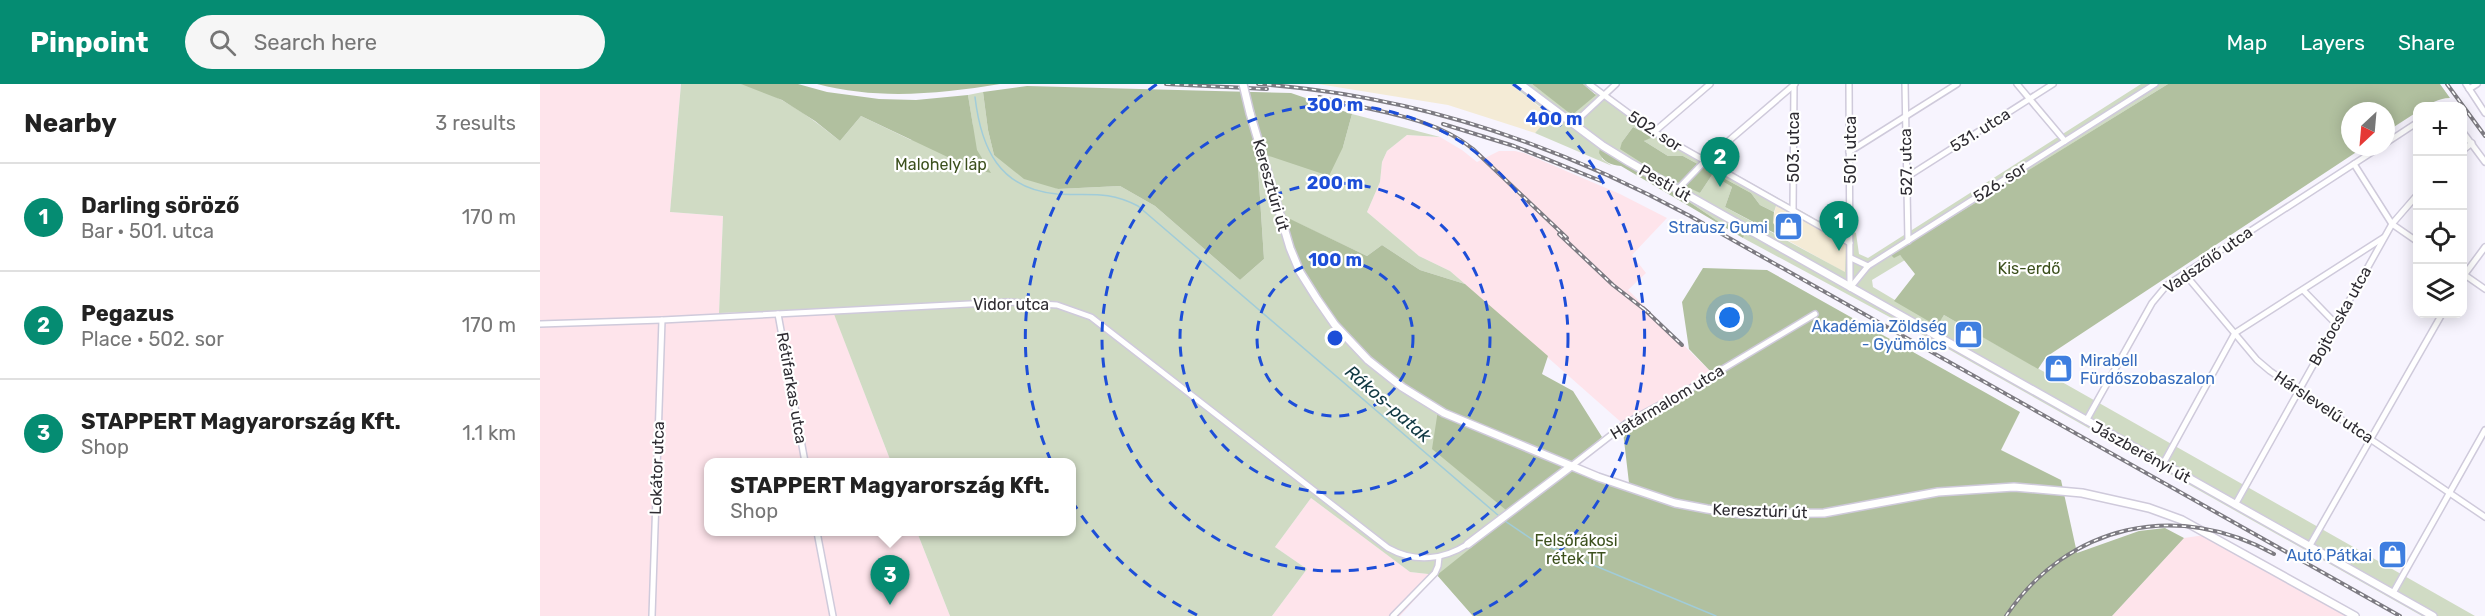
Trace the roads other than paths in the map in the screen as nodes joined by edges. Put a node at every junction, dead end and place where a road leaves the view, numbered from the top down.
1 (1243, 84) edge
2 (1520, 84) edge
3 (1589, 84) edge
4 (1616, 84) edge
5 (1710, 84) edge
6 (1794, 84) edge
7 (1849, 84) edge
8 (1905, 84) edge
9 (1957, 84) edge
10 (2017, 84) edge
11 (2053, 84) edge
12 (2155, 84) edge
13 (2477, 84) edge
14 (2467, 87) edge
15 (1603, 95) junction
16 (2030, 99) junction
17 (2485, 113) edge
18 (1905, 117) junction
19 (1573, 124) junction
20 (2413, 125) edge
21 (1654, 132) junction
22 (2467, 136) edge
23 (2395, 137) edge
24 (2065, 141) junction
25 (2472, 143) junction
26 (2467, 147) edge
27 (1849, 152) junction
28 (2366, 156) edge
29 (1704, 162) junction
30 (2485, 162) edge
31 (2354, 164) junction
32 (1906, 177) junction
33 (1677, 190) junction
34 (2413, 200) edge
35 (1793, 211) junction
36 (2392, 224) junction
37 (2385, 237) junction
38 (2413, 239) edge
39 (1908, 241) junction
40 (1850, 243) junction
41 (2485, 247) edge
42 (1851, 258) junction
43 (1868, 266) junction
44 (2467, 270) edge
45 (2184, 273) junction
46 (2467, 278) edge
47 (1850, 288) junction
48 (2485, 289) edge
49 (2303, 290) junction
50 (778, 314) junction
51 (1815, 314) dead end
52 (2440, 318) edge
53 (662, 321) junction
54 (540, 324) edge
55 (2336, 324) junction
56 (2235, 333) junction
57 (2299, 389) junction
58 (2086, 421) junction
59 (2485, 430) edge
60 (2372, 439) junction
61 (804, 458) edge
62 (1552, 459) junction
63 (2163, 464) junction
64 (1570, 467) junction
65 (1559, 474) junction
66 (2450, 493) junction
67 (2235, 505) junction
68 (2485, 517) edge
69 (819, 536) edge
70 (1468, 544) joint
71 (2309, 547) junction
72 (1439, 556) junction
73 (2393, 593) junction
74 (652, 616) edge
75 (833, 616) edge
76 (1393, 616) edge
77 (2355, 616) edge
78 (2433, 616) edge

1 - 62 main road, Keresztúri út, bridge
2 - 19 main road, Pesti út
3 - 15 street, 502. sor
4 - 15 street
5 - 21 street
6 - 29 street
6 - 35 street, 503. utca
7 - 27 street, 501. utca
8 - 18 street, 527. utca
9 - 18 street
10 - 16 street
11 - 16 street, 531. utca
12 - 24 street, 526. sor
13 - 14 street
14 - 17 street
15 - 19 street
15 - 21 street, 502. sor
16 - 24 street
16 - 32 street, 531. utca
18 - 27 street
18 - 32 street, 527. utca
19 - 33 main road, Pesti út
20 - 23 street
21 - 29 street, 502. sor
22 - 25 street
24 - 39 street, 526. sor
25 - 26 street
25 - 30 street
27 - 40 street, 501. utca
28 - 31 street, Vadszőlő utca
29 - 33 street
29 - 35 street, 502. sor
31 - 36 street
31 - 45 street, Vadszőlő utca
32 - 39 street, 527. utca
33 - 47 main road, Pesti út
34 - 36 street, Bojtocska utca
35 - 40 street, 502. sor
36 - 37 street, Bojtocska utca
36 - 38 street
37 - 49 street
37 - 55 street, Bojtocska utca
39 - 43 street, 526. sor
40 - 42 street, 501. utca
41 - 44 street
42 - 43 street
42 - 47 street, 501. utca
43 - 47 street, 526. sor
45 - 56 street, Hárslevelű utca
45 - 58 street, Vadszőlő utca
46 - 48 street
47 - 58 main road, Jászberényi út
49 - 55 street
49 - 56 street
50 - 53 street, Vidor utca
50 - 61 street, Rétifarkas utca
50 - 72 street, Vidor utca
51 - 64 street, Határmalom utca
52 - 60 street
53 - 54 street, Vidor utca
53 - 74 street, Lokátor utca
55 - 57 street, Bojtocska utca
56 - 57 street, Hárslevelű utca
56 - 63 street
57 - 60 street, Hárslevelű utca
57 - 67 street, Bojtocska utca
58 - 63 main road, Jászberényi út
59 - 66 street
60 - 66 street, Hárslevelű utca
60 - 71 street
62 - 64 main road, Keresztúri út
62 - 65 main road
63 - 67 main road, Jászberényi út
64 - 65 main road, Határmalom utca
64 - 77 main road, Keresztúri út
65 - 70 main road, Határmalom utca
66 - 68 street, Hárslevelű utca
66 - 73 street
67 - 71 main road, Jászberényi út
69 - 75 street
70 - 72 street, Vidor utca
71 - 73 main road, Jászberényi út
72 - 76 street
73 - 78 main road, Jászberényi út

